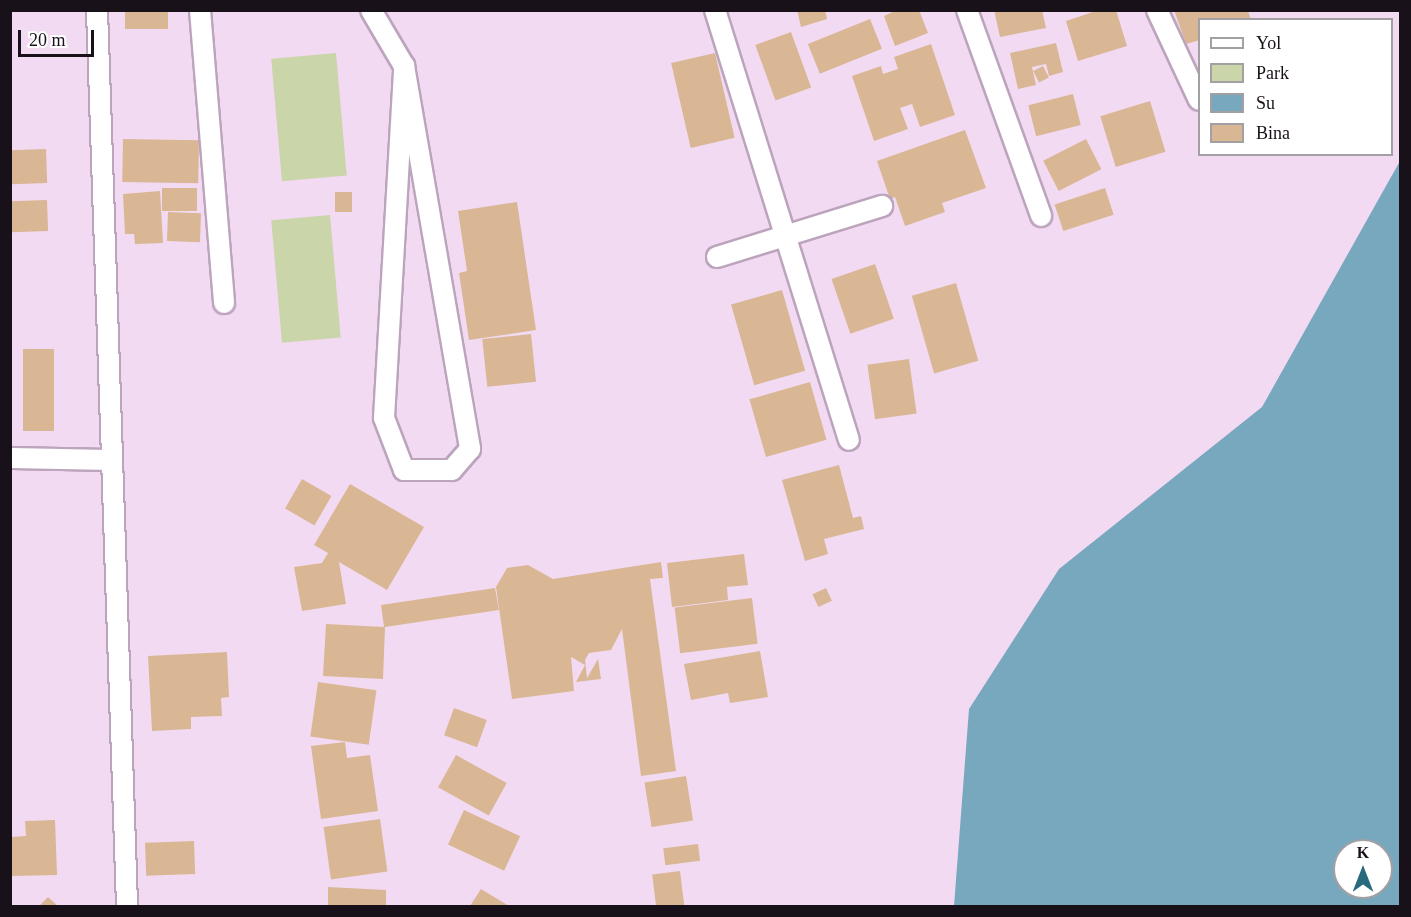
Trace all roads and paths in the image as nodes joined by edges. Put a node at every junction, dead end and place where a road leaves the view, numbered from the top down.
1 (97, 10) edge
2 (200, 10) edge
3 (371, 10) edge
4 (715, 10) edge
5 (968, 10) edge
6 (1157, 10) edge
7 (404, 66) junction
8 (1198, 98) edge
9 (882, 206) dead end
10 (1041, 216) dead end
11 (788, 238) junction
12 (717, 257) dead end
13 (224, 303) dead end
14 (849, 440) dead end
15 (10, 458) edge
16 (112, 460) junction
17 (127, 906) edge

1 - 16 street
2 - 13 street
3 - 7 street
4 - 11 street
5 - 10 street
6 - 8 street
7 - 7 street
9 - 11 street
11 - 12 street
11 - 14 street
15 - 16 street
16 - 17 street

